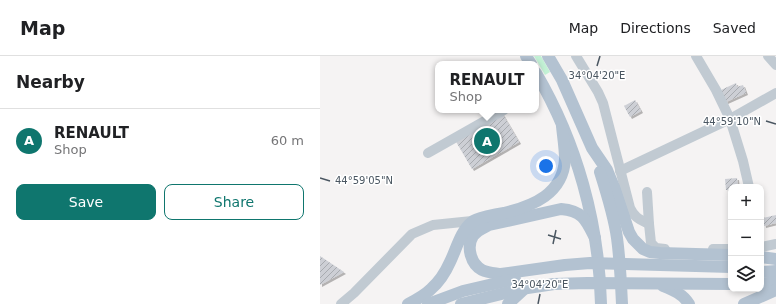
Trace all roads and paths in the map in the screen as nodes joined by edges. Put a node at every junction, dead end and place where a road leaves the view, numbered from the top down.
1 (548, 56) edge
2 (576, 56) edge
3 (696, 56) edge
4 (768, 56) edge
5 (776, 65) edge
6 (540, 89) edge
7 (776, 93) edge
8 (499, 113) edge
9 (730, 119) junction
10 (562, 126) junction
11 (592, 148) junction
12 (428, 153) dead end
13 (620, 171) junction
14 (748, 184) edge
15 (647, 192) dead end
16 (472, 221) junction
17 (649, 224) junction
18 (617, 238) junction
19 (596, 242) junction
20 (776, 244) edge
21 (764, 246) edge
22 (728, 249) edge
23 (728, 255) edge
24 (764, 257) edge
25 (776, 259) edge
26 (776, 265) edge
27 (590, 266) junction
28 (764, 266) edge
29 (728, 267) edge
30 (656, 268) junction
31 (776, 271) edge
32 (728, 272) edge
33 (764, 272) edge
34 (600, 280) junction
35 (776, 282) edge
36 (656, 284) junction
37 (728, 284) edge
38 (764, 284) edge
39 (525, 288) junction
40 (776, 290) edge
41 (342, 304) edge
42 (408, 304) edge
43 (428, 304) edge
44 (461, 304) edge
45 (508, 304) edge
46 (595, 304) edge
47 (601, 304) edge
48 (622, 304) edge
49 (631, 304) edge
50 (689, 304) edge
51 (744, 304) edge

1 - 11 main road
2 - 13 street
3 - 9 street
4 - 5 street
6 - 10 main road
7 - 9 street
8 - 12 street
9 - 13 street
9 - 14 street
10 - 16 main road
10 - 19 main road
11 - 18 main road
11 - 23 main road
13 - 17 street
15 - 17 street
16 - 41 street
16 - 42 main road
17 - 22 street
18 - 48 main road
18 - 49 main road
19 - 27 main road
19 - 34 main road
20 - 21 street
24 - 25 main road
26 - 28 main road
27 - 30 main road
27 - 43 main road
29 - 30 main road
30 - 32 main road
31 - 33 main road
34 - 46 main road
34 - 47 main road
35 - 38 main road
36 - 37 main road
36 - 39 main road
36 - 50 main road
39 - 44 main road
39 - 45 main road
40 - 51 main road

